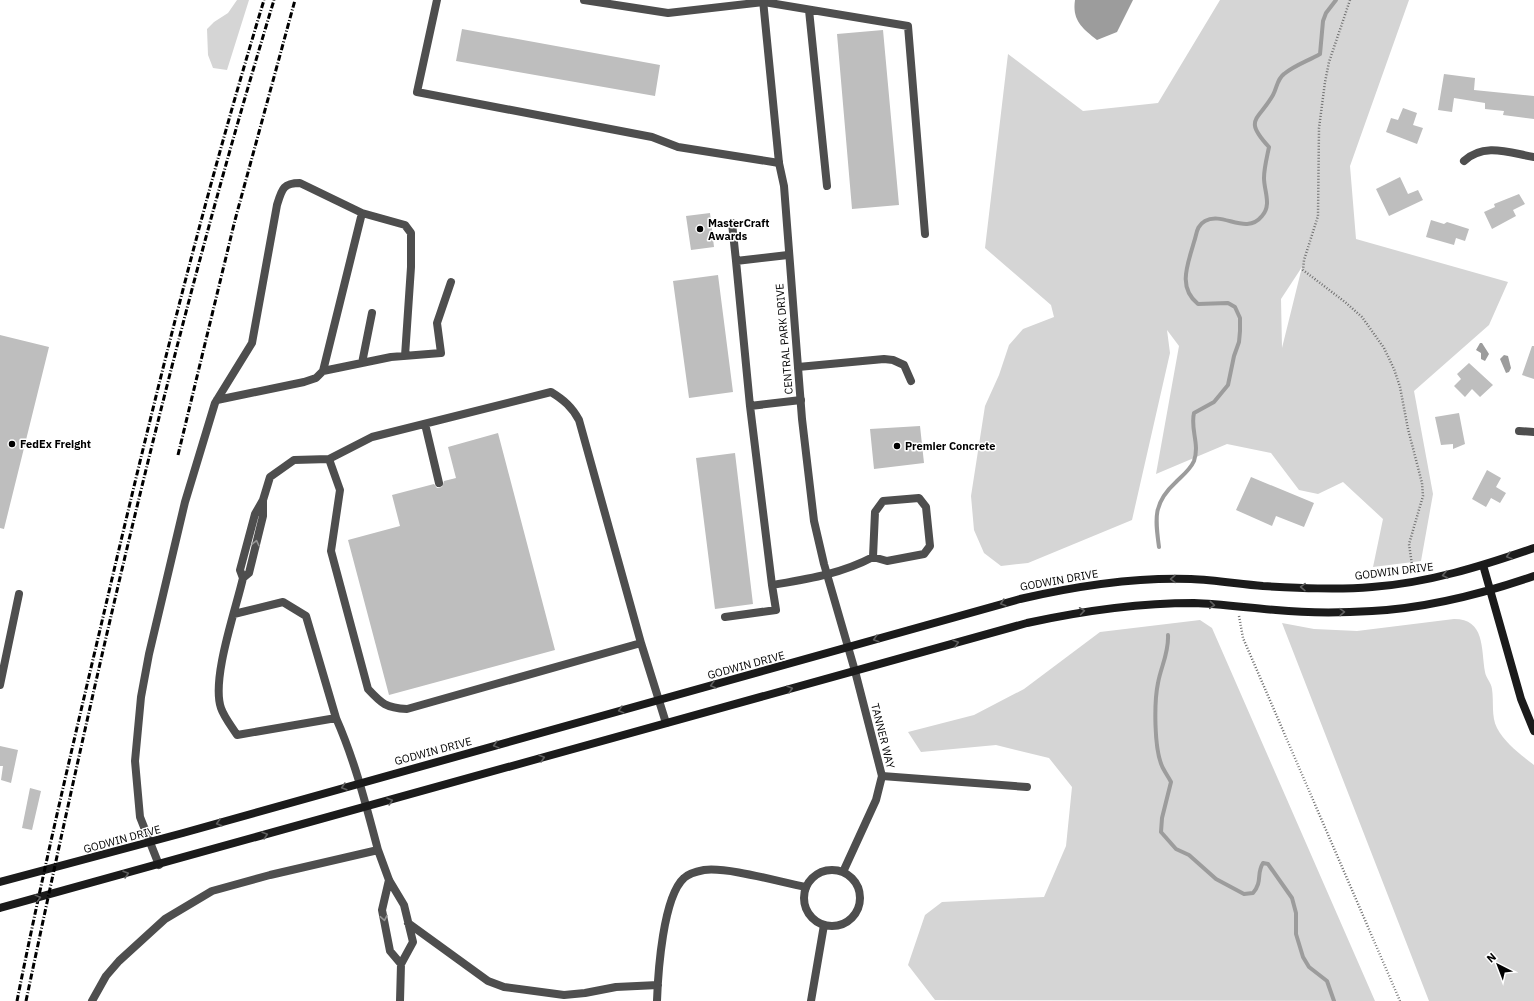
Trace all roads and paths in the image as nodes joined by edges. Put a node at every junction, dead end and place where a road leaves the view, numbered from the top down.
1 (437, 0) edge
2 (584, 0) edge
3 (1350, 0) edge
4 (764, 1) edge
5 (809, 10) junction
6 (1534, 157) edge
7 (1464, 161) dead end
8 (780, 163) junction
9 (827, 186) dead end
10 (362, 213) junction
11 (732, 223) dead end
12 (925, 234) dead end
13 (788, 256) junction
14 (736, 261) junction
15 (451, 282) dead end
16 (372, 313) dead end
17 (405, 356) junction
18 (362, 363) junction
19 (798, 367) junction
20 (323, 371) junction
21 (911, 381) dead end
22 (217, 400) junction
23 (801, 400) junction
24 (750, 406) junction
25 (425, 424) junction
26 (1519, 431) dead end
27 (1534, 432) edge
28 (330, 459) junction
29 (439, 483) dead end
30 (1534, 548) edge
31 (873, 557) junction
32 (1483, 565) junction
33 (828, 575) junction
34 (1534, 576) edge
35 (1415, 581) junction
36 (772, 585) junction
37 (1490, 591) junction
38 (19, 594) dead end
39 (1237, 607) junction
40 (234, 614) junction
41 (726, 617) dead end
42 (641, 643) junction
43 (849, 647) junction
44 (855, 671) junction
45 (0, 685) edge
46 (659, 700) junction
47 (336, 718) junction
48 (666, 724) junction
49 (1534, 730) edge
50 (882, 776) junction
51 (361, 782) junction
52 (1027, 787) dead end
53 (366, 807) junction
54 (151, 842) junction
55 (378, 850) junction
56 (159, 865) junction
57 (843, 872) junction
58 (389, 880) junction
59 (0, 882) edge
60 (806, 887) junction
61 (0, 908) edge
62 (408, 923) junction
63 (824, 925) junction
64 (401, 964) junction
65 (658, 984) junction
66 (92, 1001) edge
67 (400, 1001) edge
68 (656, 1001) edge
69 (811, 1001) edge
70 (1400, 1001) edge

1 - 8 street
2 - 4 street
3 - 35 path
4 - 5 street
4 - 8 street, CENTRAL PARK DRIVE
5 - 9 street
5 - 12 street
6 - 7 street
8 - 13 street, CENTRAL PARK DRIVE
10 - 17 street
10 - 20 street
10 - 22 street
11 - 14 street
13 - 14 street
13 - 19 street, CENTRAL PARK DRIVE
14 - 24 street
15 - 17 street
16 - 18 street
17 - 18 street
18 - 20 street
19 - 21 street
19 - 23 street, CENTRAL PARK DRIVE
20 - 22 street
22 - 54 street
23 - 24 street
23 - 33 street, CENTRAL PARK DRIVE
24 - 36 street
25 - 28 street
25 - 29 street
25 - 42 street
26 - 27 street
28 - 40 street
28 - 42 street
30 -> 32 street, GODWIN DRIVE
31 - 31 street
31 - 33 street
32 -> 35 street, GODWIN DRIVE
32 - 37 street
33 - 36 street
33 - 43 street, CENTRAL PARK DRIVE
34 - 37 street
35 -> 43 street, GODWIN DRIVE
36 - 41 street
39 -> 37 street
37 - 49 street
38 - 45 street
44 -> 39 street
39 - 70 path
40 - 47 street
40 - 47 street
42 - 46 street
43 - 44 street, CENTRAL PARK DRIVE
43 -> 46 street, GODWIN DRIVE
48 -> 44 street
44 - 50 street, TANNER WAY
46 - 48 street
46 -> 51 street, GODWIN DRIVE
47 - 51 street
53 -> 48 street
50 - 52 street
50 - 57 street, TANNER WAY
51 - 53 street
51 -> 54 street, GODWIN DRIVE
53 - 55 street
56 -> 53 street
54 - 56 street
54 - 59 street, GODWIN DRIVE
55 - 58 street
55 - 66 street
61 -> 56 street
57 - 60 street
57 - 63 street
58 - 62 street
58 -> 64 street
60 - 63 street
60 - 65 street
62 - 64 street
62 - 65 street
63 - 69 street
64 - 67 street
65 - 68 street

